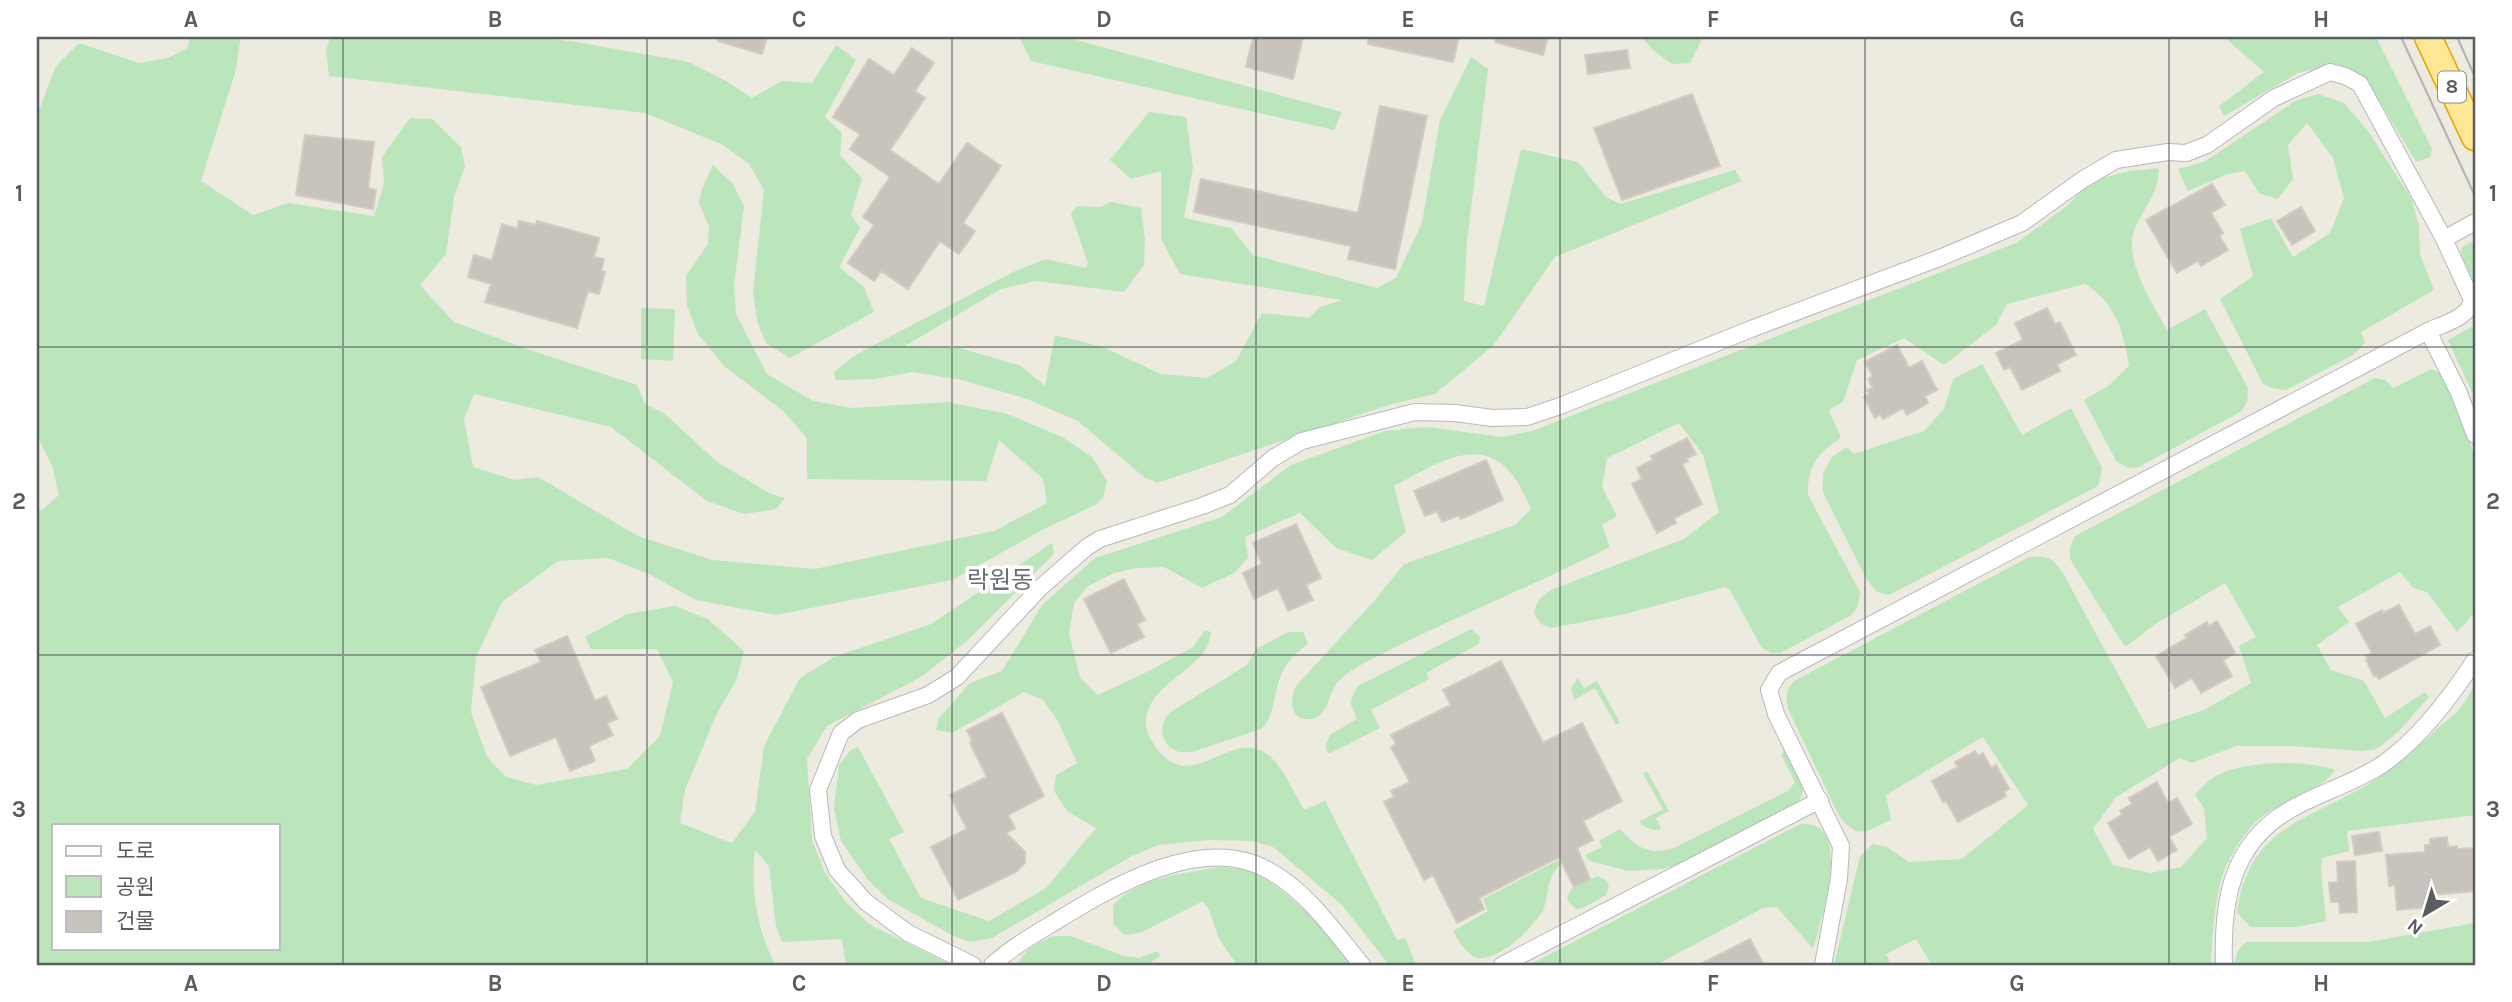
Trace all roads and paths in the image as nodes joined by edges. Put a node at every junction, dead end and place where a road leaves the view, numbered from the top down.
1 (2428, 37) edge
2 (2475, 137) edge
3 (2475, 222) edge
4 (2444, 239) junction
5 (2428, 331) junction
6 (2475, 435) edge
7 (2475, 660) edge
8 (1820, 800) junction
9 (973, 965) edge
10 (992, 965) edge
11 (1362, 965) edge
12 (1502, 965) edge
13 (1823, 965) edge
14 (2224, 965) edge

1 - 2 highway, 8
3 - 4 street
4 - 5 street
4 - 9 street
5 - 6 street
5 - 8 street
7 - 14 street
8 - 12 street
8 - 13 street
10 - 11 street

